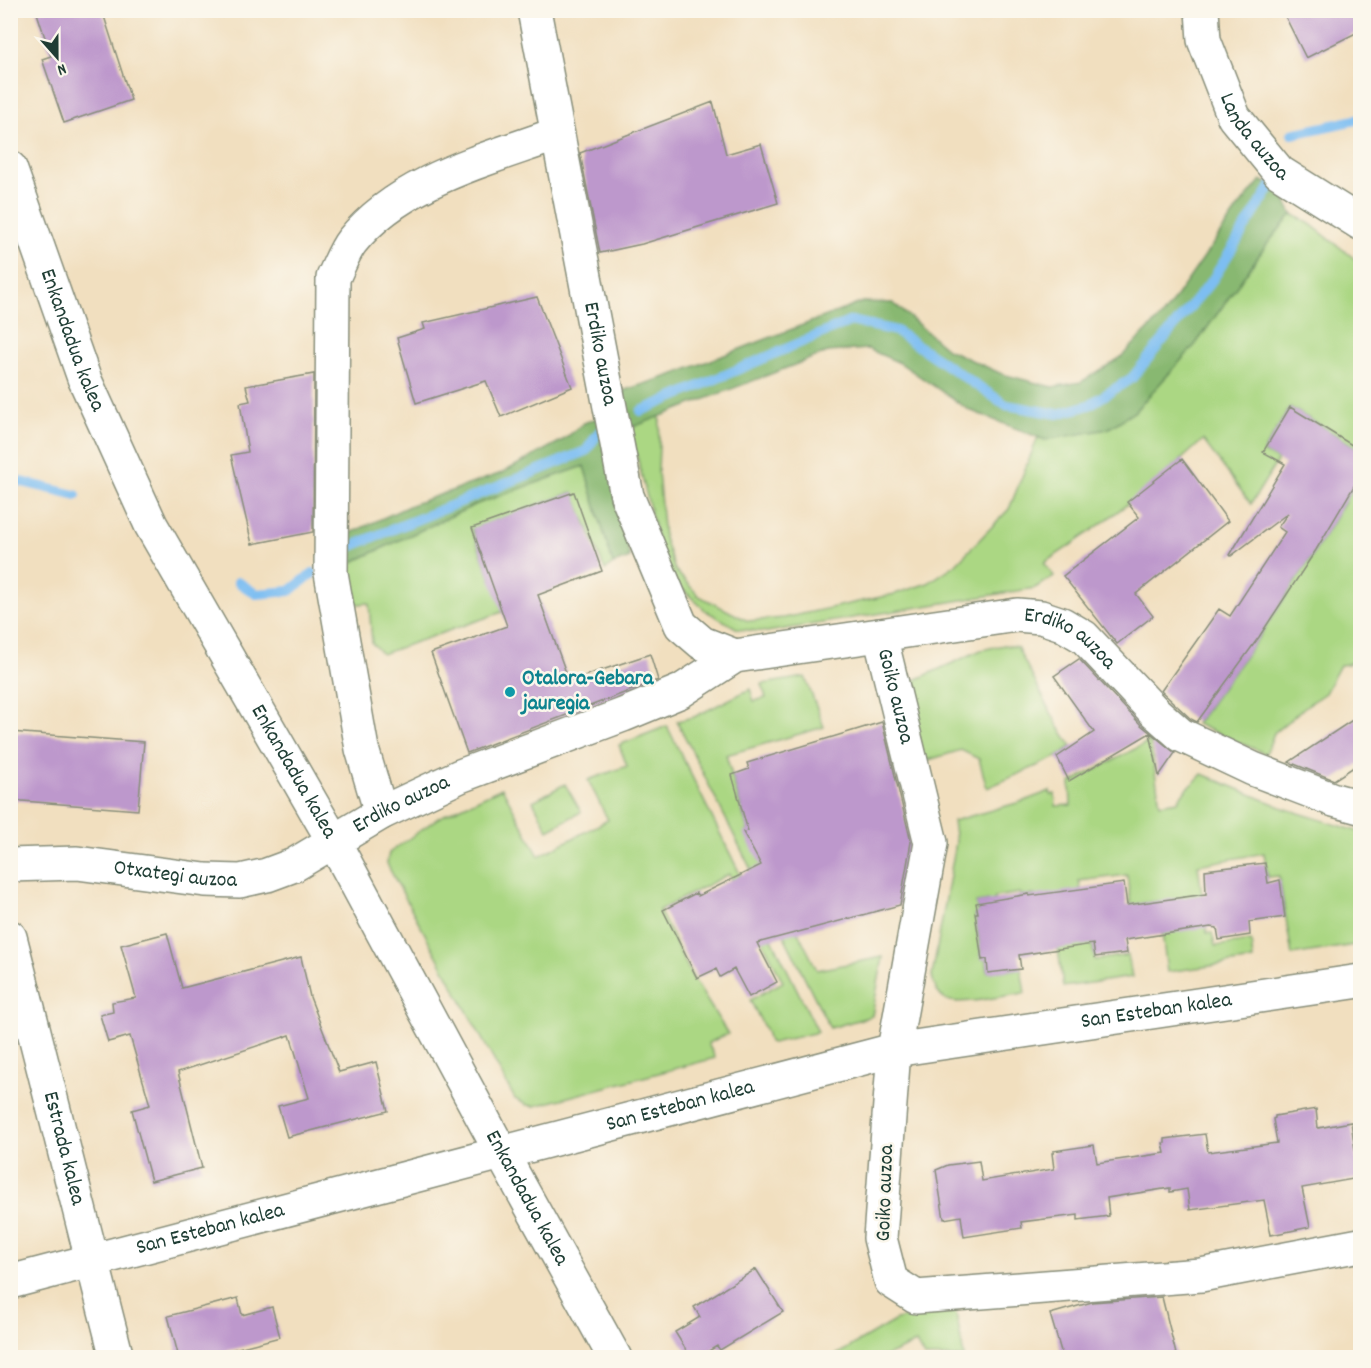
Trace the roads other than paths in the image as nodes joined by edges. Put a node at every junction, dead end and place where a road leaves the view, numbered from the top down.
1 (534, 10) edge
2 (1202, 10) edge
3 (557, 134) junction
4 (10, 168) edge
5 (1360, 223) edge
6 (880, 635) junction
7 (735, 656) junction
8 (1360, 807) edge
9 (381, 813) junction
10 (334, 842) junction
11 (10, 865) edge
12 (10, 937) edge
13 (1360, 981) edge
14 (894, 1050) junction
15 (501, 1152) junction
16 (1360, 1245) edge
17 (93, 1261) junction
18 (10, 1282) edge
19 (117, 1358) edge
20 (615, 1358) edge

1 - 3 street, Erdiko auzoa
2 - 5 street, Landa auzoa
3 - 7 street, Erdiko auzoa
3 - 9 street
4 - 10 street, Enkandadua kalea
6 - 7 street, Erdiko auzoa
6 - 8 street, Erdiko auzoa
6 - 14 street, Goiko auzoa
7 - 9 street, Erdiko auzoa
9 - 10 street, Erdiko auzoa
10 - 11 street, Otxategi auzoa
10 - 15 street, Enkandadua kalea
12 - 17 street, Estrada kalea
13 - 14 street, San Esteban kalea
14 - 15 street, San Esteban kalea
14 - 16 street, Goiko auzoa
15 - 17 street, San Esteban kalea
15 - 20 street, Enkandadua kalea
17 - 18 street, San Esteban kalea
17 - 19 street, Estrada kalea

